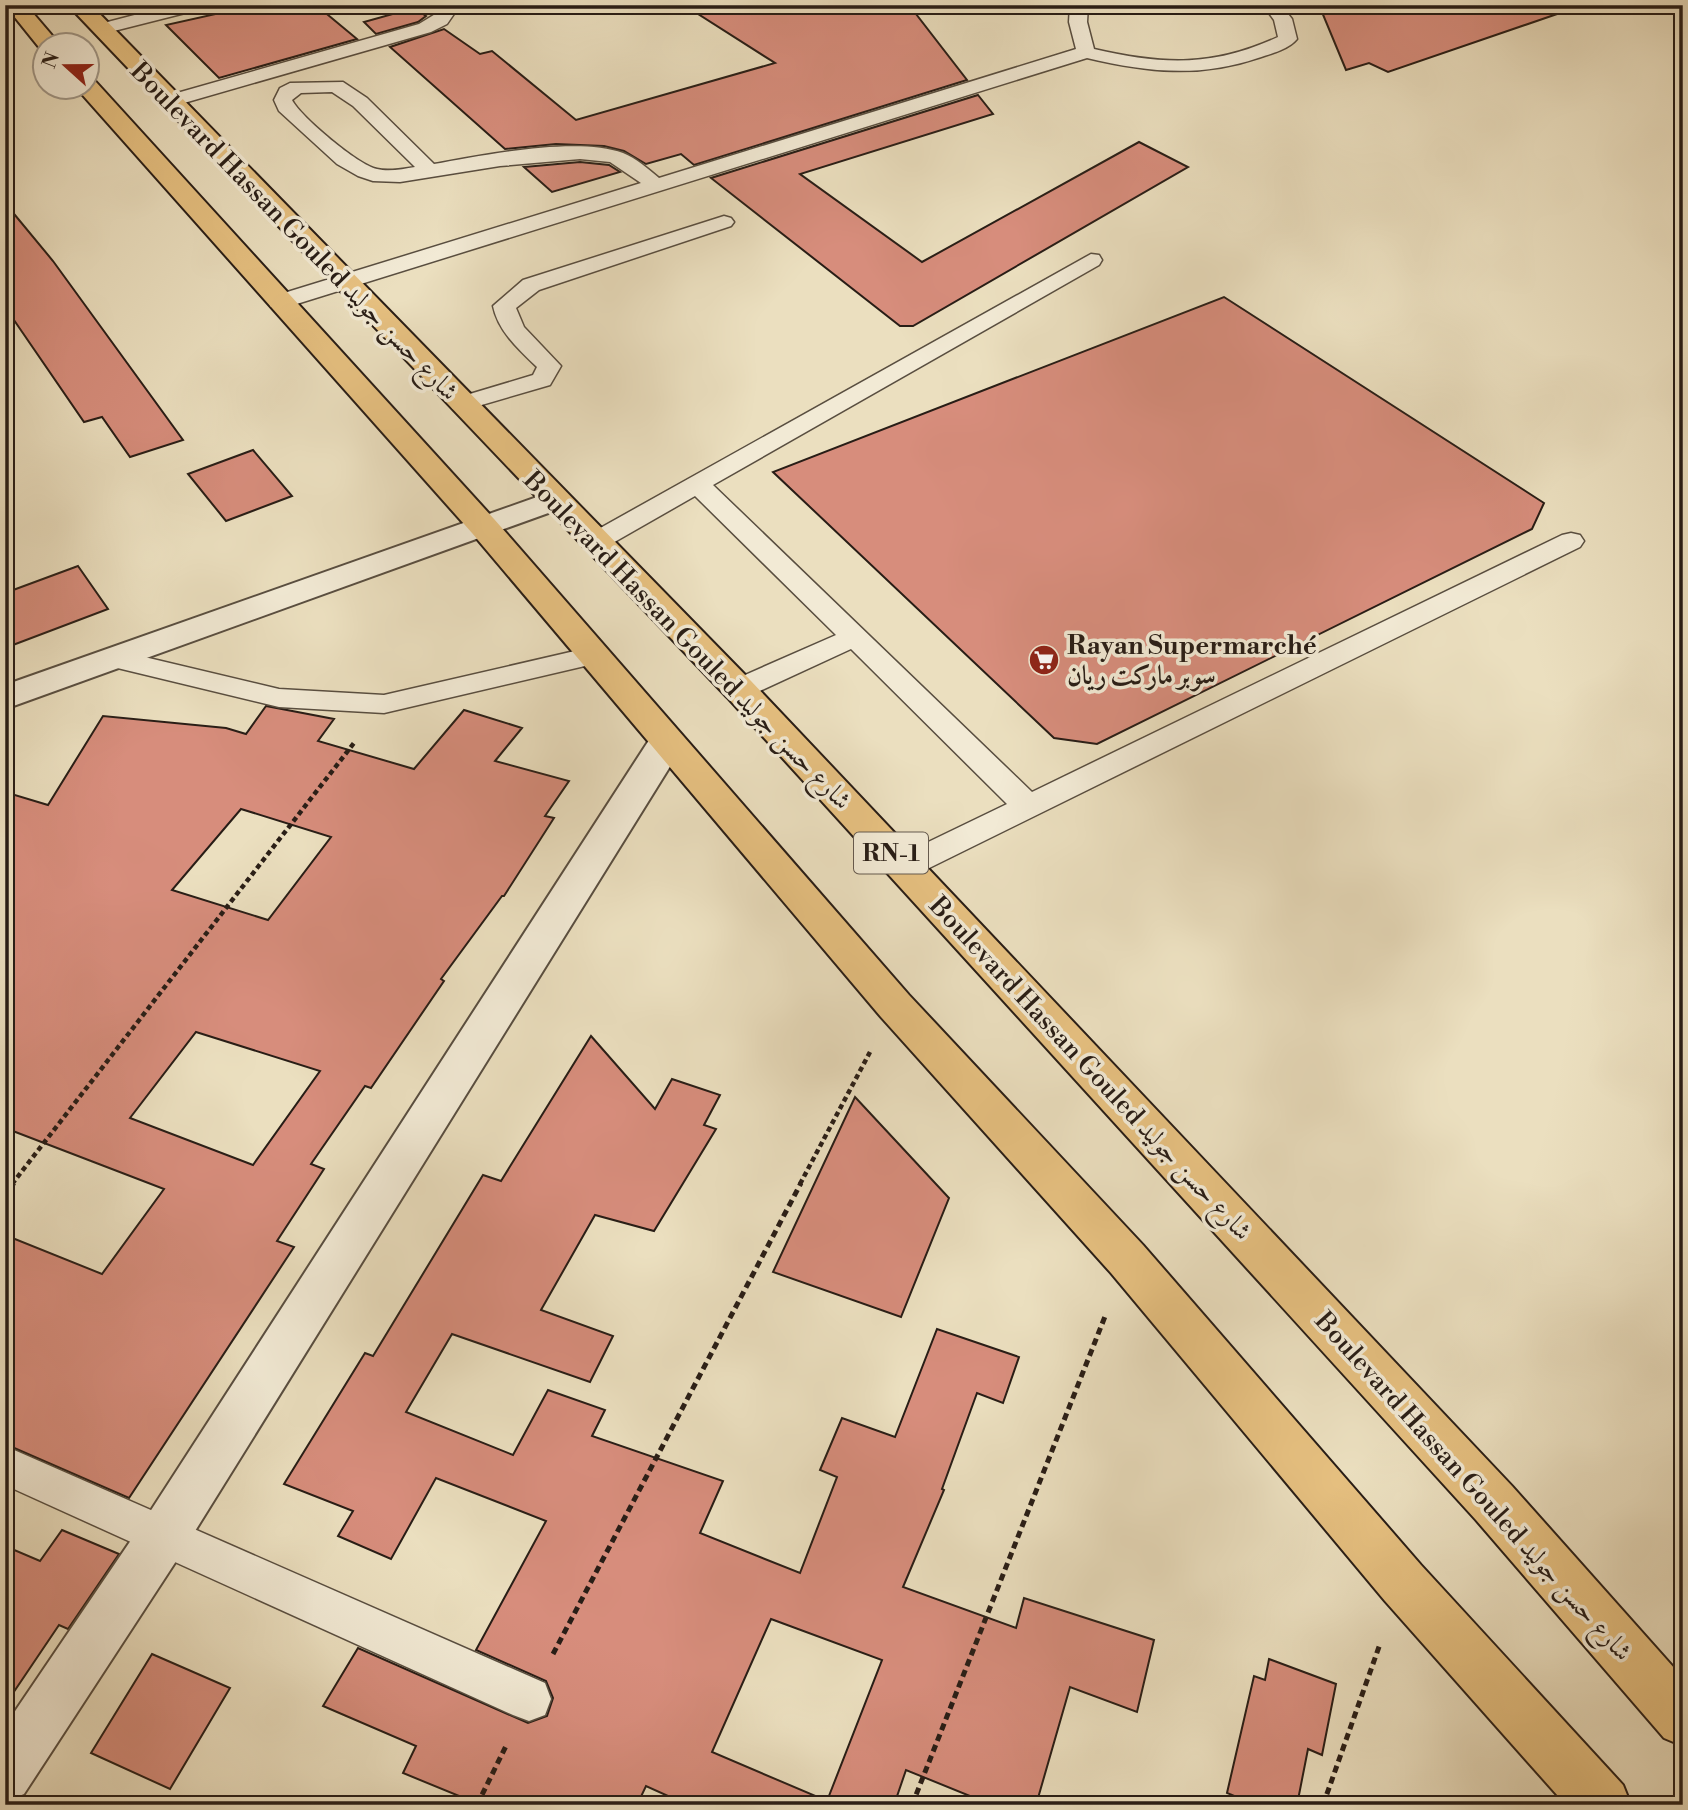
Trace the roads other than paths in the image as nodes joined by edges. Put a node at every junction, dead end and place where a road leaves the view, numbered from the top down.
1 (14, 5) edge
2 (195, 5) edge
3 (437, 5) edge
4 (1079, 5) edge
5 (1272, 5) edge
6 (90, 17) edge
7 (38, 32) edge
8 (1086, 52) junction
9 (170, 101) junction
10 (101, 102) edge
11 (430, 171) junction
12 (655, 185) junction
13 (724, 222) dead end
14 (1091, 260) dead end
15 (345, 283) junction
16 (279, 302) junction
17 (461, 404) junction
18 (697, 484) junction
19 (554, 500) junction
20 (482, 526) junction
21 (595, 541) junction
22 (1571, 541) dead end
23 (854, 637) junction
24 (592, 656) junction
25 (115, 659) junction
26 (739, 689) junction
27 (5, 698) edge
28 (666, 743) junction
29 (1029, 807) junction
30 (904, 867) junction
31 (5, 1465) edge
32 (164, 1535) junction
33 (529, 1699) road end
34 (1683, 1719) edge
35 (5, 1775) edge
36 (1603, 1805) edge

1 - 7 main road
2 - 6 lane
3 - 9 lane
4 - 8 lane
5 - 8 lane
6 - 9 main road, Boulevard Hassan Gouled شارع حسن جوليد / RN-1
8 - 12 lane
9 - 15 main road, Boulevard Hassan Gouled شارع حسن جوليد / RN-1
10 - 16 main road, Boulevard Hassan Gouled شارع حسن جوليد
11 - 11 lane
11 - 12 lane
12 - 15 lane
13 - 17 lane
14 - 18 lane
15 - 16 lane
15 - 17 main road, Boulevard Hassan Gouled شارع حسن جوليد / RN-1
16 - 20 main road, Boulevard Hassan Gouled شارع حسن جوليد
17 - 19 main road, Boulevard Hassan Gouled شارع حسن جوليد / RN-1
18 - 21 lane
18 - 23 lane
19 - 20 street
19 - 21 main road, Boulevard Hassan Gouled شارع حسن جوليد / RN-1
20 - 24 main road, Boulevard Hassan Gouled شارع حسن جوليد
20 - 25 street
21 - 26 main road, Boulevard Hassan Gouled شارع حسن جوليد / RN-1
22 - 29 lane
23 - 26 lane
23 - 29 lane
24 - 25 lane
24 - 28 main road, Boulevard Hassan Gouled شارع حسن جوليد
25 - 27 street
26 - 30 main road, Boulevard Hassan Gouled شارع حسن جوليد / RN-1
28 - 32 street
28 - 36 main road, Boulevard Hassan Gouled شارع حسن جوليد
29 - 30 lane
30 - 34 main road, Boulevard Hassan Gouled شارع حسن جوليد / RN-1
31 - 32 lane
32 - 33 lane
32 - 35 street

